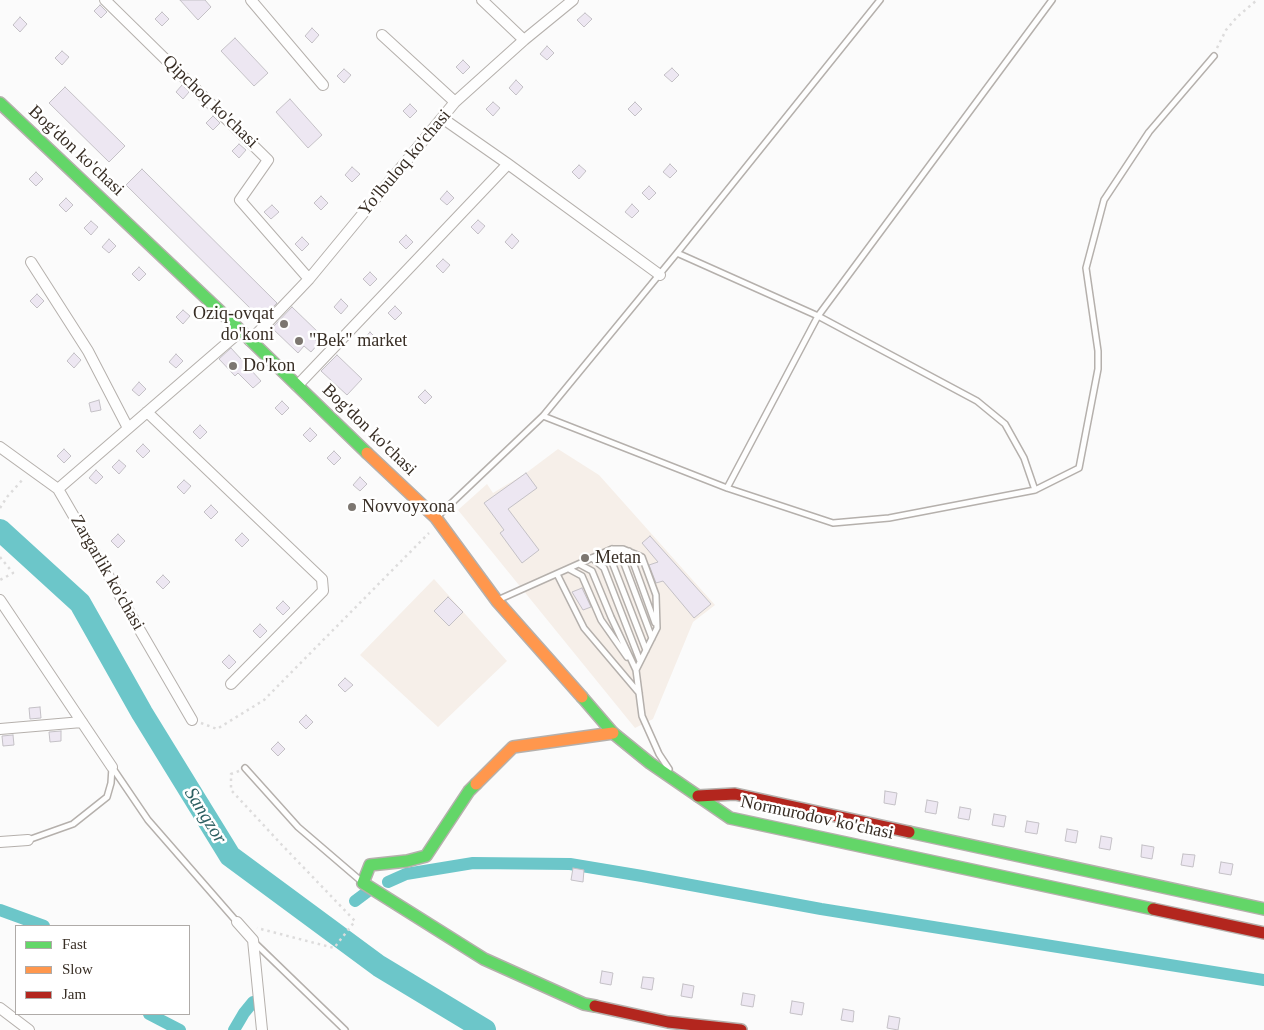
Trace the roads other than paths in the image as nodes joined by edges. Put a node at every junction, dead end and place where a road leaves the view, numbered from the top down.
1 (105, 0) edge
2 (251, 0) edge
3 (482, 0) edge
4 (573, 0) edge
5 (880, 0) edge
6 (1052, 0) edge
7 (382, 35) dead end
8 (524, 40) junction
9 (1214, 56) road end
10 (322, 85) dead end
11 (455, 102) junction
12 (0, 103) edge
13 (442, 118) junction
14 (508, 164) junction
15 (677, 253) junction
16 (31, 262) dead end
17 (660, 275) junction
18 (308, 279) junction
19 (818, 316) junction
20 (242, 331) junction
21 (250, 341) junction
22 (297, 386) junction
23 (147, 412) junction
24 (543, 416) junction
25 (128, 428) junction
26 (0, 447) edge
27 (727, 488) junction
28 (58, 489) junction
29 (1036, 490) junction
30 (438, 520) junction
31 (612, 549) junction
32 (629, 551) junction
33 (600, 555) junction
34 (592, 558) junction
35 (579, 564) junction
36 (568, 569) junction
37 (557, 574) junction
38 (0, 600) edge
39 (497, 601) junction
40 (657, 628) junction
41 (652, 638) junction
42 (646, 650) junction
43 (640, 661) junction
44 (636, 670) junction
45 (231, 684) dead end
46 (639, 694) junction
47 (192, 720) road end
48 (82, 722) junction
49 (0, 729) edge
50 (613, 733) junction
51 (112, 767) junction
52 (245, 768) road end
53 (677, 782) junction
54 (698, 796) junction
55 (28, 840) joint
56 (0, 842) edge
57 (363, 882) junction
58 (1264, 909) edge
59 (237, 922) joint
60 (1264, 933) edge
61 (253, 940) junction
62 (0, 1008) edge
63 (29, 1030) edge
64 (262, 1030) edge
65 (345, 1030) edge
66 (741, 1030) edge

1 - 18 street, Qipchoq ko'chasi
2 - 10 street
3 - 8 street
4 - 8 street, Yo'lbuloq ko'chasi
5 - 15 lane
6 - 19 lane
7 - 11 street
8 - 11 street, Yo'lbuloq ko'chasi
9 - 29 lane
11 - 13 street, Yo'lbuloq ko'chasi
12 - 20 main road, Bog'don ko'chasi
13 - 14 street
13 - 18 street, Yo'lbuloq ko'chasi
14 - 17 street
14 - 22 street
15 - 17 lane
15 - 19 lane
16 - 25 street
17 - 24 lane
18 - 21 street, Yo'lbuloq ko'chasi
19 - 27 lane
19 - 29 lane
20 - 21 main road, Bog'don ko'chasi
20 - 23 street
21 - 22 main road, Bog'don ko'chasi
22 - 30 main road, Bog'don ko'chasi
23 - 25 street
23 - 45 street
24 - 27 lane
24 - 30 lane
25 - 28 street
26 - 28 street, Zargarlik ko'chasi
27 - 29 lane
28 - 47 street, Zargarlik ko'chasi
30 - 39 main road, Bog'don ko'chasi
31 - 32 lane
31 - 33 lane
31 - 41 lane
32 - 40 lane
32 - 40 lane
33 - 34 lane
33 - 42 lane
34 - 35 lane
34 - 43 lane
35 - 36 lane
35 - 44 lane
36 - 37 lane
36 - 44 lane
37 - 39 lane
37 - 46 lane
38 - 48 street
39 - 50 main road, Bog'don ko'chasi
40 - 41 lane
41 - 42 lane
42 - 43 lane
43 - 44 lane
44 - 46 lane
46 - 53 lane
48 - 49 street
48 - 51 street
50 - 53 main road, Bog'don ko'chasi
50 - 57 main road
51 - 55 lane
51 - 59 lane
52 - 57 lane
53 - 54 main road, Bog'don ko'chasi
54 - 58 main road, Normurodov ko'chasi
54 - 60 main road, Normurodov ko'chasi
55 - 56 street
57 - 66 main road
59 - 61 street
61 - 64 street
61 - 65 lane
62 - 63 street

